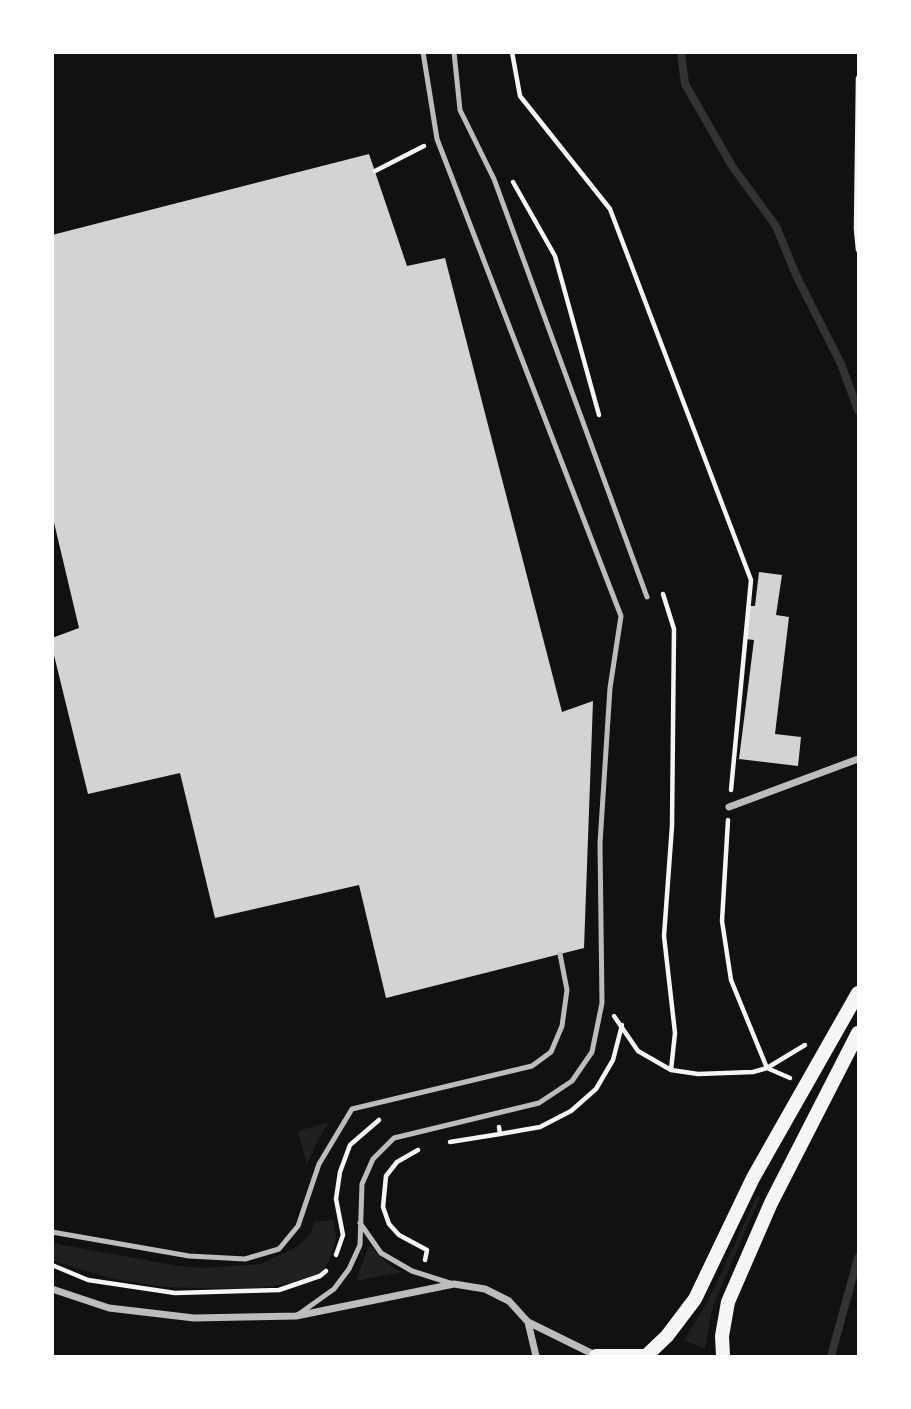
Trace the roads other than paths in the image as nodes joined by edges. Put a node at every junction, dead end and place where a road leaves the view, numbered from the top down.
1 (424, 52) edge
2 (454, 52) edge
3 (647, 597) dead end
4 (859, 759) edge
5 (729, 807) road end
6 (561, 954) dead end
7 (859, 993) edge
8 (859, 1033) edge
9 (360, 1223) junction
10 (52, 1232) edge
11 (454, 1284) junction
12 (52, 1289) edge
13 (296, 1316) junction
14 (528, 1322) junction
15 (536, 1356) edge
16 (597, 1356) edge
17 (648, 1356) edge
18 (723, 1356) edge

1 - 9 lane
2 - 3 lane
4 - 5 street
6 - 10 lane
7 - 17 main road
8 - 18 main road
9 - 11 lane
9 - 13 lane
11 - 13 street
11 - 14 street
12 - 13 street
14 - 15 street
14 - 16 street
16 - 17 main road

